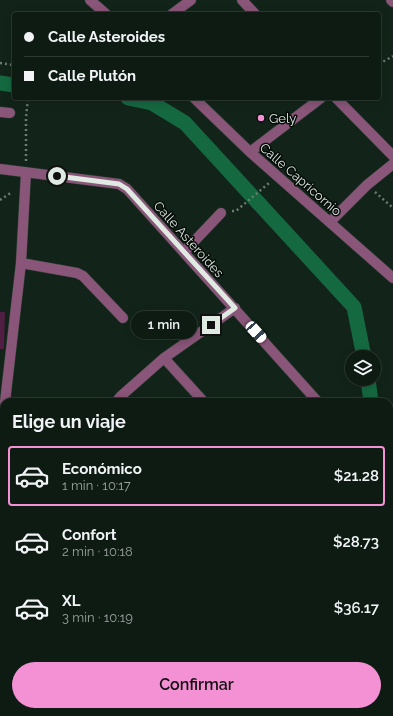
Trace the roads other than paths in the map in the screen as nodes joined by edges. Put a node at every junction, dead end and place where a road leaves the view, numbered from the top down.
1 (90, 0) edge
2 (191, 0) edge
3 (242, 0) edge
4 (104, 12) edge
5 (175, 12) edge
6 (253, 12) edge
7 (196, 100) edge
8 (318, 100) edge
9 (338, 100) edge
10 (250, 152) junction
11 (393, 156) edge
12 (393, 164) edge
13 (0, 169) edge
14 (26, 172) junction
15 (221, 213) dead end
16 (330, 222) junction
17 (184, 252) junction
18 (21, 264) junction
19 (393, 278) edge
20 (235, 308) junction
21 (123, 318) dead end
22 (164, 358) junction
23 (5, 398) edge
24 (119, 398) edge
25 (200, 398) edge
26 (314, 398) edge

1 - 4 street
2 - 5 street
3 - 6 street
7 - 10 street, Calle Capricornio
8 - 10 street
9 - 11 street
10 - 16 street, Calle Capricornio
12 - 16 street
13 - 14 street, Calle Asteroides
14 - 17 street, Calle Asteroides
14 - 18 street
15 - 17 street
16 - 19 street, Calle Capricornio
17 - 20 street, Calle Asteroides
18 - 21 street
18 - 23 street
20 - 22 street
20 - 26 street, Calle Asteroides
22 - 24 street
22 - 25 street

